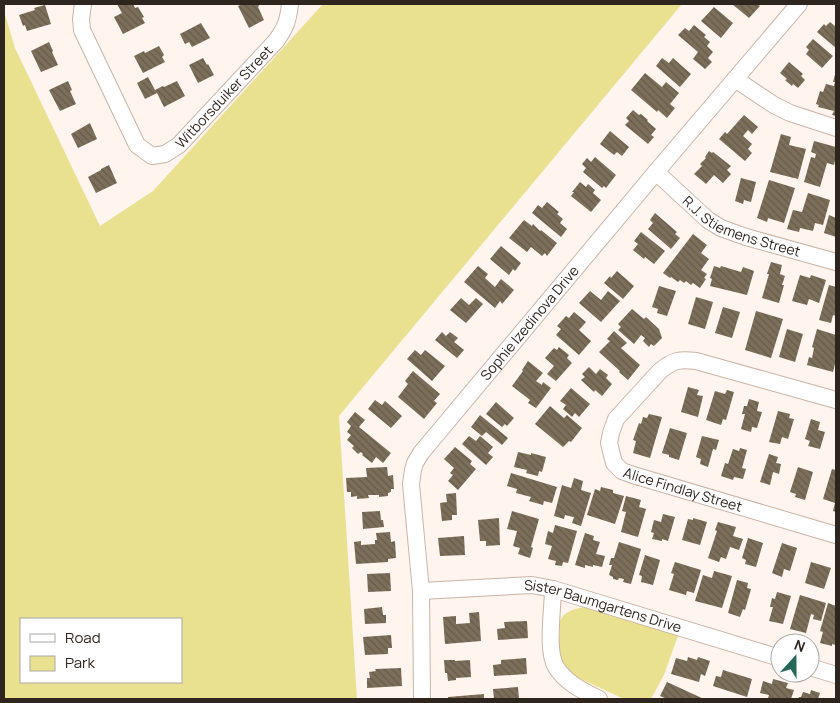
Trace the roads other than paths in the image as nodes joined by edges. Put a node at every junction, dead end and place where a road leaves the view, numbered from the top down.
1 (84, 4) edge
2 (290, 4) edge
3 (799, 4) edge
4 (735, 79) junction
5 (836, 128) edge
6 (656, 172) junction
7 (836, 262) edge
8 (836, 400) edge
9 (836, 535) edge
10 (554, 589) junction
11 (421, 591) junction
12 (770, 655) edge
13 (820, 670) edge
14 (836, 675) edge
15 (422, 699) edge
16 (599, 699) edge

1 - 2 street, Witborsduiker Street
3 - 4 street, Sophie Izedinova Drive
4 - 5 street
4 - 6 street, Sophie Izedinova Drive
6 - 7 street, R.J. Stiemens Street
6 - 11 street, Sophie Izedinova Drive
8 - 9 street, Alice Findlay Street
10 - 11 street, Sister Baumgartens Drive
10 - 12 street, Sister Baumgartens Drive
10 - 16 street
11 - 15 street, Sophie Izedinova Drive
13 - 14 street

